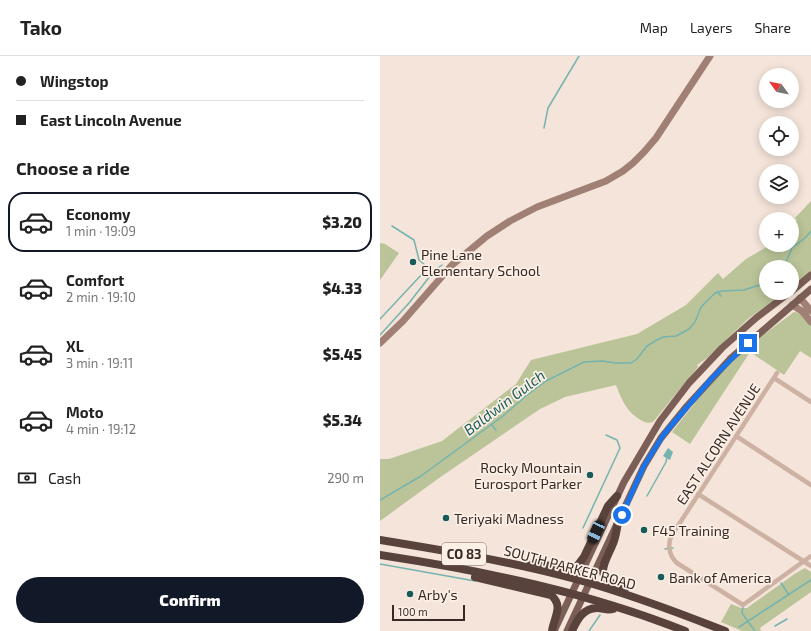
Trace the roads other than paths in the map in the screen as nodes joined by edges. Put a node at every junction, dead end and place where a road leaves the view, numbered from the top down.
1 (710, 56) edge
2 (811, 275) edge
3 (799, 285) edge
4 (811, 289) edge
5 (800, 298) junction
6 (780, 300) edge
7 (792, 305) junction
8 (811, 311) edge
9 (811, 322) edge
10 (380, 343) edge
11 (777, 373) dead end
12 (774, 378) junction
13 (811, 402) edge
14 (736, 436) junction
15 (811, 485) edge
16 (698, 494) junction
17 (617, 496) junction
18 (618, 522) junction
19 (380, 540) edge
20 (380, 555) edge
21 (811, 556) edge
22 (804, 561) junction
23 (811, 566) edge
24 (527, 567) junction
25 (465, 569) junction
26 (578, 580) junction
27 (589, 584) junction
28 (571, 594) junction
29 (583, 597) junction
30 (617, 607) junction
31 (684, 614) junction
32 (553, 631) edge
33 (567, 631) edge
34 (572, 631) edge
35 (685, 631) edge
36 (725, 631) edge

1 - 10 street
2 - 3 main road
4 - 5 main road
5 - 7 main road
5 - 8 street
6 - 17 main road
7 - 9 street
7 - 18 main road
11 - 12 street, EAST ALCORN AVENUE
12 - 13 street
12 - 14 street, EAST ALCORN AVENUE
14 - 15 street
14 - 16 street, EAST ALCORN AVENUE
16 - 22 street
16 - 22 street, EAST ALCORN AVENUE
17 - 24 highway
17 - 26 main road
18 - 27 main road
18 - 31 highway
19 - 24 highway, SOUTH PARKER ROAD / CO 83
20 - 25 highway, SOUTH PARKER ROAD / CO 83
21 - 22 street
22 - 23 street
24 - 26 highway, SOUTH PARKER ROAD / CO 83
25 - 28 highway, SOUTH PARKER ROAD / CO 83
25 - 32 highway
26 - 27 highway, SOUTH PARKER ROAD / CO 83
26 - 28 main road
27 - 29 main road
27 - 31 highway, SOUTH PARKER ROAD / CO 83
28 - 29 highway, SOUTH PARKER ROAD / CO 83
28 - 32 main road
29 - 30 highway, SOUTH PARKER ROAD / CO 83
29 - 33 main road
30 - 34 highway
30 - 35 highway, SOUTH PARKER ROAD / CO 83
31 - 36 highway, SOUTH PARKER ROAD / CO 83

